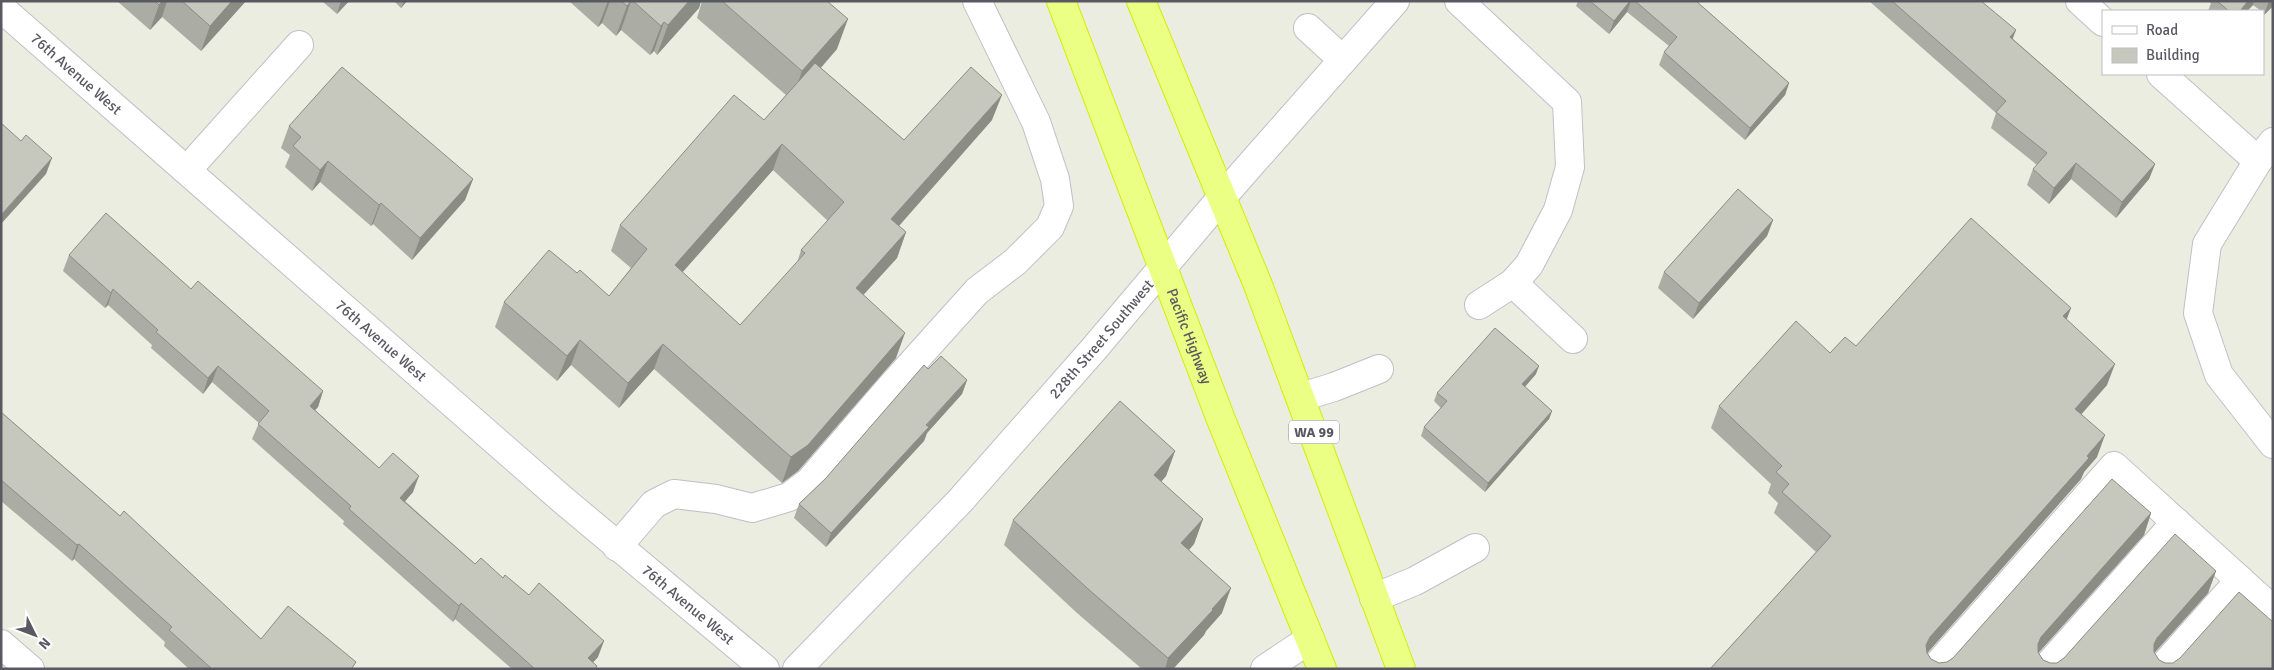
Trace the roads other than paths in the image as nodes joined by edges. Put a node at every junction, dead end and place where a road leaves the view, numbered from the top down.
1 (977, 1) edge
2 (1061, 1) edge
3 (1141, 1) edge
4 (1395, 1) edge
5 (1459, 1) edge
6 (2080, 1) edge
7 (1, 8) edge
8 (2102, 21) edge
9 (1308, 28) dead end
10 (299, 45) dead end
11 (1343, 60) junction
12 (2162, 75) edge
13 (2265, 152) edge
14 (187, 170) junction
15 (1223, 196) junction
16 (1163, 266) junction
17 (1513, 283) junction
18 (1479, 305) dead end
19 (1573, 339) dead end
20 (1379, 369) dead end
21 (1301, 397) junction
22 (2273, 444) edge
23 (2176, 522) junction
24 (617, 547) junction
25 (1475, 548) dead end
26 (2240, 580) junction
27 (1374, 598) junction
28 (2273, 610) edge
29 (1310, 639) junction
30 (1, 644) edge
31 (30, 669) edge
32 (765, 669) edge
33 (797, 669) edge
34 (1265, 669) edge
35 (1322, 669) edge
36 (1401, 669) edge
37 (1934, 669) edge
38 (2045, 669) edge
39 (2161, 669) edge

1 - 24 street
2 - 16 highway, Pacific Highway
3 - 15 highway, WA 99
4 - 11 street, 228th Street Southwest
5 - 17 street
6 - 8 street
7 - 14 street, 76th Avenue West
9 - 11 street
10 - 14 street
11 - 15 street, 228th Street Southwest
12 - 13 street
13 - 22 street
14 - 24 street, 76th Avenue West
15 - 16 street, 228th Street Southwest
15 - 21 highway, WA 99
16 - 29 highway, Pacific Highway
16 - 33 street, 228th Street Southwest
17 - 18 street
17 - 19 street
20 - 21 street
21 - 27 highway, WA 99
23 - 26 street
23 - 37 street
23 - 38 street
24 - 32 street, 76th Avenue West
25 - 27 street
26 - 28 street
26 - 39 street
27 - 36 highway, WA 99
29 - 34 street
29 - 35 highway, Pacific Highway
30 - 31 street

